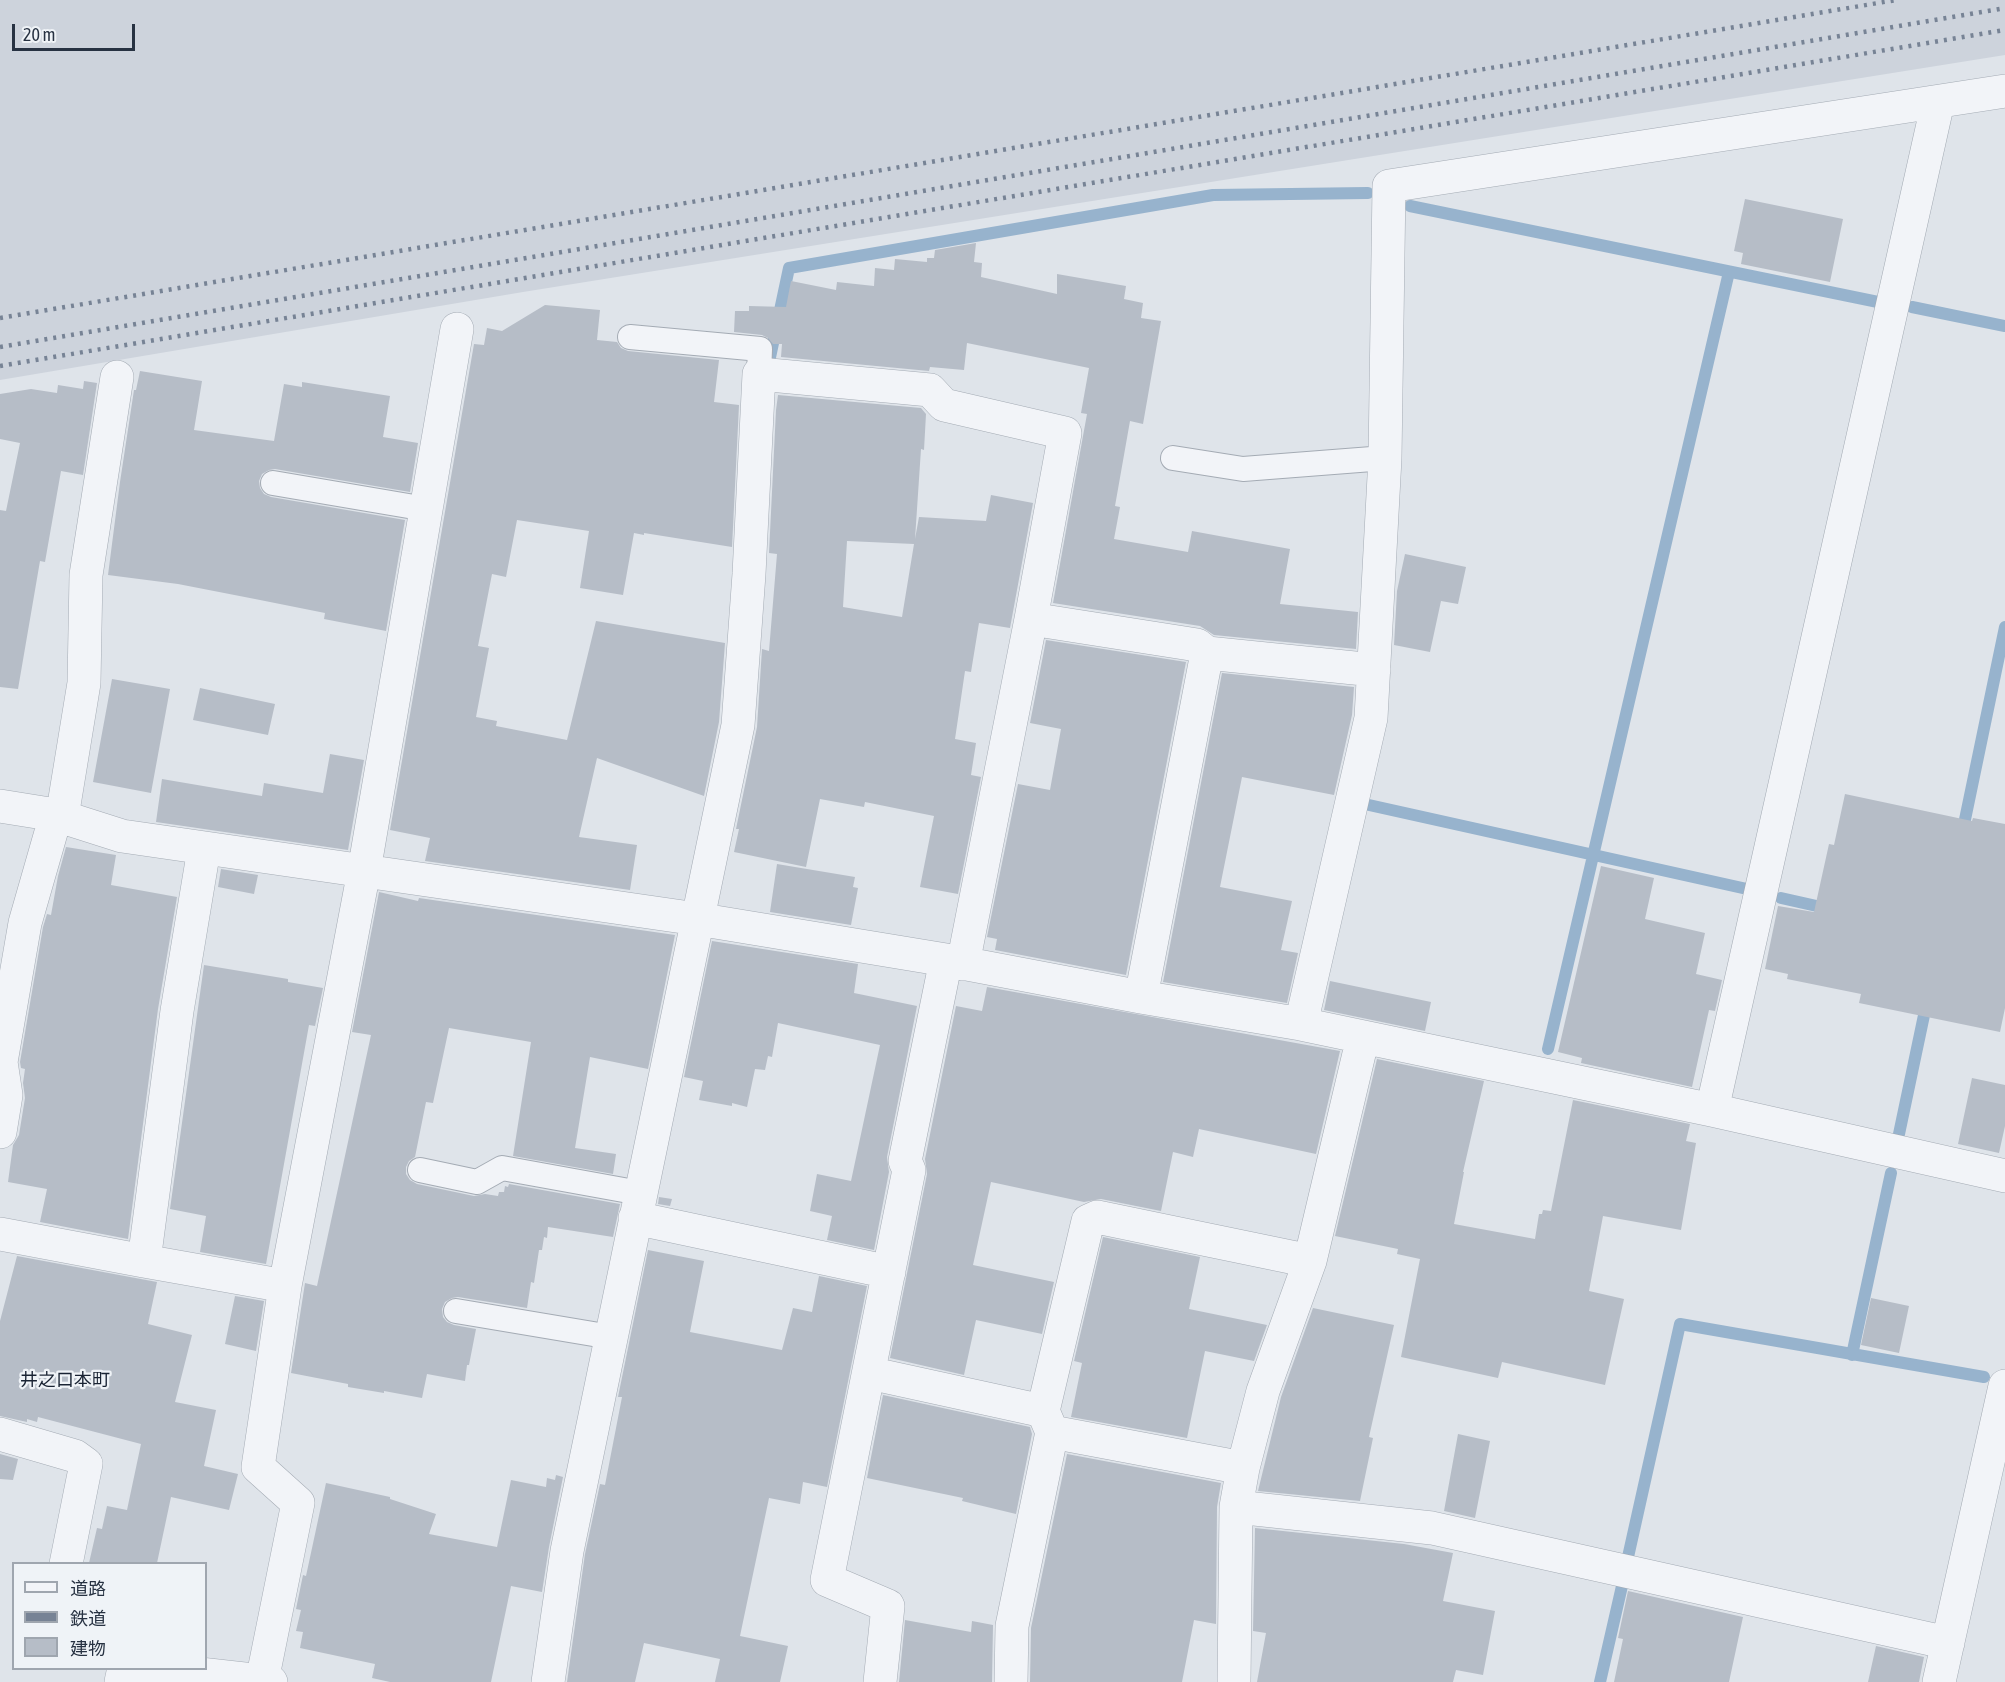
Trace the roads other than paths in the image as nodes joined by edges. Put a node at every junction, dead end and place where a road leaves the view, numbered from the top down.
1 (2005, 91) edge
2 (1938, 102) junction
3 (457, 329) dead end
4 (630, 337) dead end
5 (759, 374) junction
6 (117, 377) dead end
7 (1173, 458) dead end
8 (1384, 458) junction
9 (273, 483) dead end
10 (426, 509) junction
11 (1031, 619) junction
12 (1207, 653) junction
13 (1374, 670) junction
14 (0, 806) edge
15 (59, 816) junction
16 (204, 849) junction
17 (364, 872) junction
18 (697, 919) junction
19 (955, 962) junction
20 (1141, 997) junction
21 (1301, 1024) junction
22 (1363, 1037) junction
23 (1712, 1110) junction
24 (0, 1132) edge
25 (420, 1170) dead end
26 (2005, 1176) edge
27 (638, 1206) junction
28 (0, 1234) edge
29 (144, 1261) junction
30 (1310, 1261) junction
31 (889, 1272) junction
32 (285, 1286) junction
33 (456, 1311) dead end
34 (611, 1337) junction
35 (869, 1373) junction
36 (2005, 1386) edge
37 (1048, 1422) junction
38 (0, 1434) edge
39 (1243, 1468) junction
40 (1236, 1507) junction
41 (66, 1562) edge
42 (1948, 1643) junction
43 (165, 1670) edge
44 (267, 1681) edge
45 (548, 1682) edge
46 (880, 1682) edge
47 (1011, 1682) edge
48 (1234, 1682) edge
49 (1939, 1682) edge

1 - 2 street
2 - 8 street
2 - 23 street
3 - 10 street
4 - 5 lane
5 - 11 street
5 - 18 street
6 - 15 street
7 - 8 lane
8 - 13 street
9 - 10 lane
10 - 17 street
11 - 12 street
11 - 19 street
12 - 13 street
12 - 20 street
13 - 21 street
14 - 15 street
15 - 16 street
15 - 24 street
16 - 17 street
16 - 29 street
17 - 18 street
17 - 32 street
18 - 19 street
18 - 27 street
19 - 20 street
19 - 31 street
20 - 21 street
21 - 22 street
22 - 23 street
22 - 30 street
23 - 26 street
25 - 27 lane
27 - 31 street
27 - 34 street
28 - 29 street
29 - 32 street
30 - 37 street
30 - 39 street
31 - 35 street
32 - 44 street
33 - 34 lane
34 - 45 street
35 - 37 street
35 - 46 street
36 - 42 street
37 - 39 street
37 - 47 street
38 - 41 street
39 - 40 street
40 - 42 street
40 - 48 street
42 - 49 street
43 - 44 street

